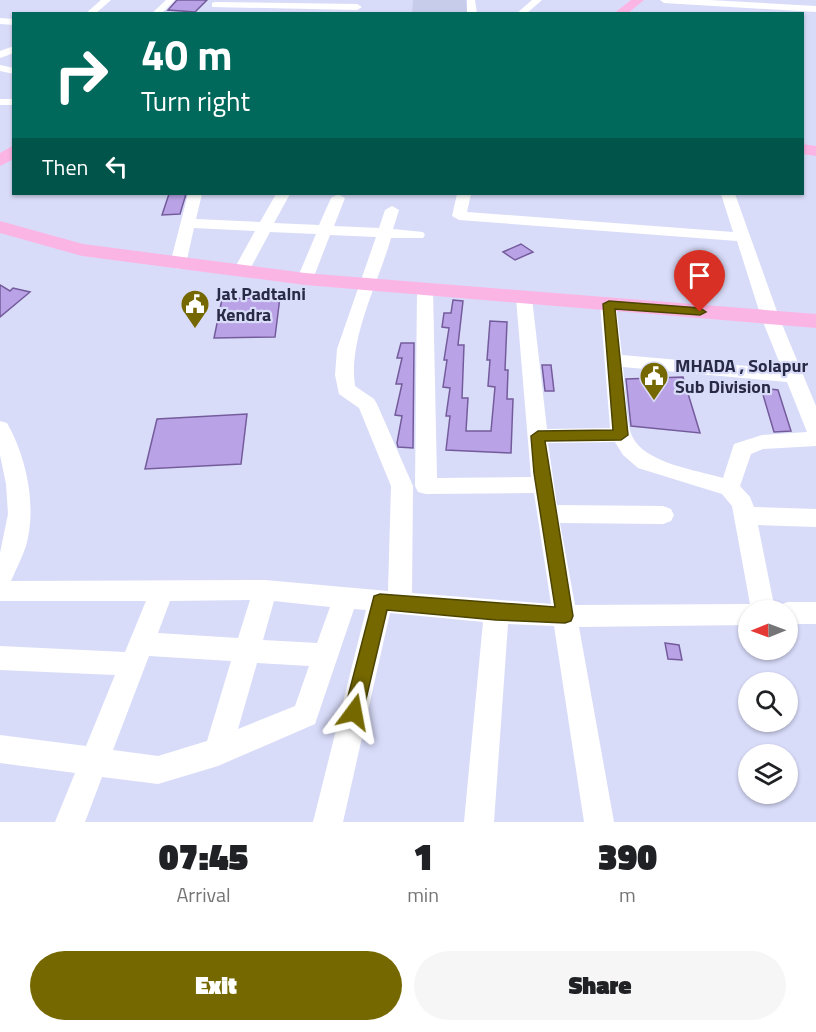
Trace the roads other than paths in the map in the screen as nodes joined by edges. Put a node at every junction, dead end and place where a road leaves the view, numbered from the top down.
1 (107, 0) edge
2 (171, 0) edge
3 (538, 0) edge
4 (638, 0) edge
5 (664, 0) edge
6 (809, 0) edge
7 (729, 2) edge
8 (714, 4) junction
9 (215, 6) edge
10 (357, 7) dead end
11 (816, 9) edge
12 (92, 12) edge
13 (157, 12) edge
14 (523, 12) edge
15 (622, 12) edge
16 (719, 12) edge
17 (12, 152) edge
18 (0, 161) edge
19 (195, 195) edge
20 (282, 195) edge
21 (464, 195) edge
22 (728, 195) edge
23 (338, 198) dead end
24 (392, 210) dead end
25 (188, 223) junction
26 (266, 226) junction
27 (0, 227) edge
28 (327, 230) junction
29 (385, 232) junction
30 (418, 235) dead end
31 (743, 237) junction
32 (178, 264) junction
33 (241, 271) junction
34 (305, 279) junction
35 (368, 285) junction
36 (425, 290) junction
37 (524, 298) junction
38 (609, 304) junction
39 (770, 317) junction
40 (816, 321) edge
41 (614, 360) junction
42 (794, 376) junction
43 (0, 428) edge
44 (816, 430) edge
45 (621, 435) junction
46 (538, 436) junction
47 (816, 439) edge
48 (543, 485) junction
49 (729, 488) junction
50 (548, 514) junction
51 (663, 515) dead end
52 (745, 516) junction
53 (816, 518) edge
54 (0, 578) edge
55 (265, 590) junction
56 (0, 591) edge
57 (162, 591) junction
58 (345, 598) junction
59 (762, 600) edge
60 (390, 603) junction
61 (496, 612) junction
62 (798, 613) edge
63 (816, 613) edge
64 (738, 614) edge
65 (565, 616) junction
66 (247, 652) junction
67 (137, 654) junction
68 (325, 655) junction
69 (0, 658) edge
70 (0, 749) edge
71 (219, 752) junction
72 (94, 762) junction
73 (70, 822) edge
74 (327, 822) edge
75 (479, 822) edge
76 (599, 822) edge

1 - 12 street
2 - 13 street
3 - 14 street
4 - 15 main road
5 - 8 street
6 - 11 street
7 - 8 street
7 - 11 street
8 - 16 street
9 - 10 street
17 - 18 main road
19 - 25 street
20 - 26 street
21 - 31 street
22 - 31 street
23 - 28 street
24 - 29 street
25 - 26 street
25 - 32 street
26 - 28 street
26 - 33 street
27 - 32 main road
28 - 29 street
28 - 34 street
29 - 30 street
29 - 35 street
31 - 39 street
32 - 33 main road
33 - 34 main road
34 - 35 main road
35 - 36 main road
35 - 60 street
36 - 37 main road
36 - 48 street
37 - 38 main road
37 - 46 street
38 - 39 main road
38 - 41 street
39 - 40 main road
39 - 42 street
41 - 42 street
41 - 45 street
42 - 44 street
43 - 54 street
45 - 46 street
45 - 49 street
46 - 48 street
47 - 49 street
48 - 50 street
49 - 52 street
50 - 51 street
50 - 65 street
52 - 53 street
52 - 59 street
55 - 57 street
55 - 58 street
55 - 66 street
56 - 57 street
57 - 67 street
58 - 60 street
58 - 68 street
60 - 61 street
60 - 74 street
61 - 65 street
61 - 75 street
62 - 63 street
64 - 65 street
65 - 76 street
66 - 67 street
66 - 68 street
66 - 71 street
67 - 69 street
67 - 72 street
68 - 71 street
70 - 72 street
71 - 72 street
72 - 73 street

